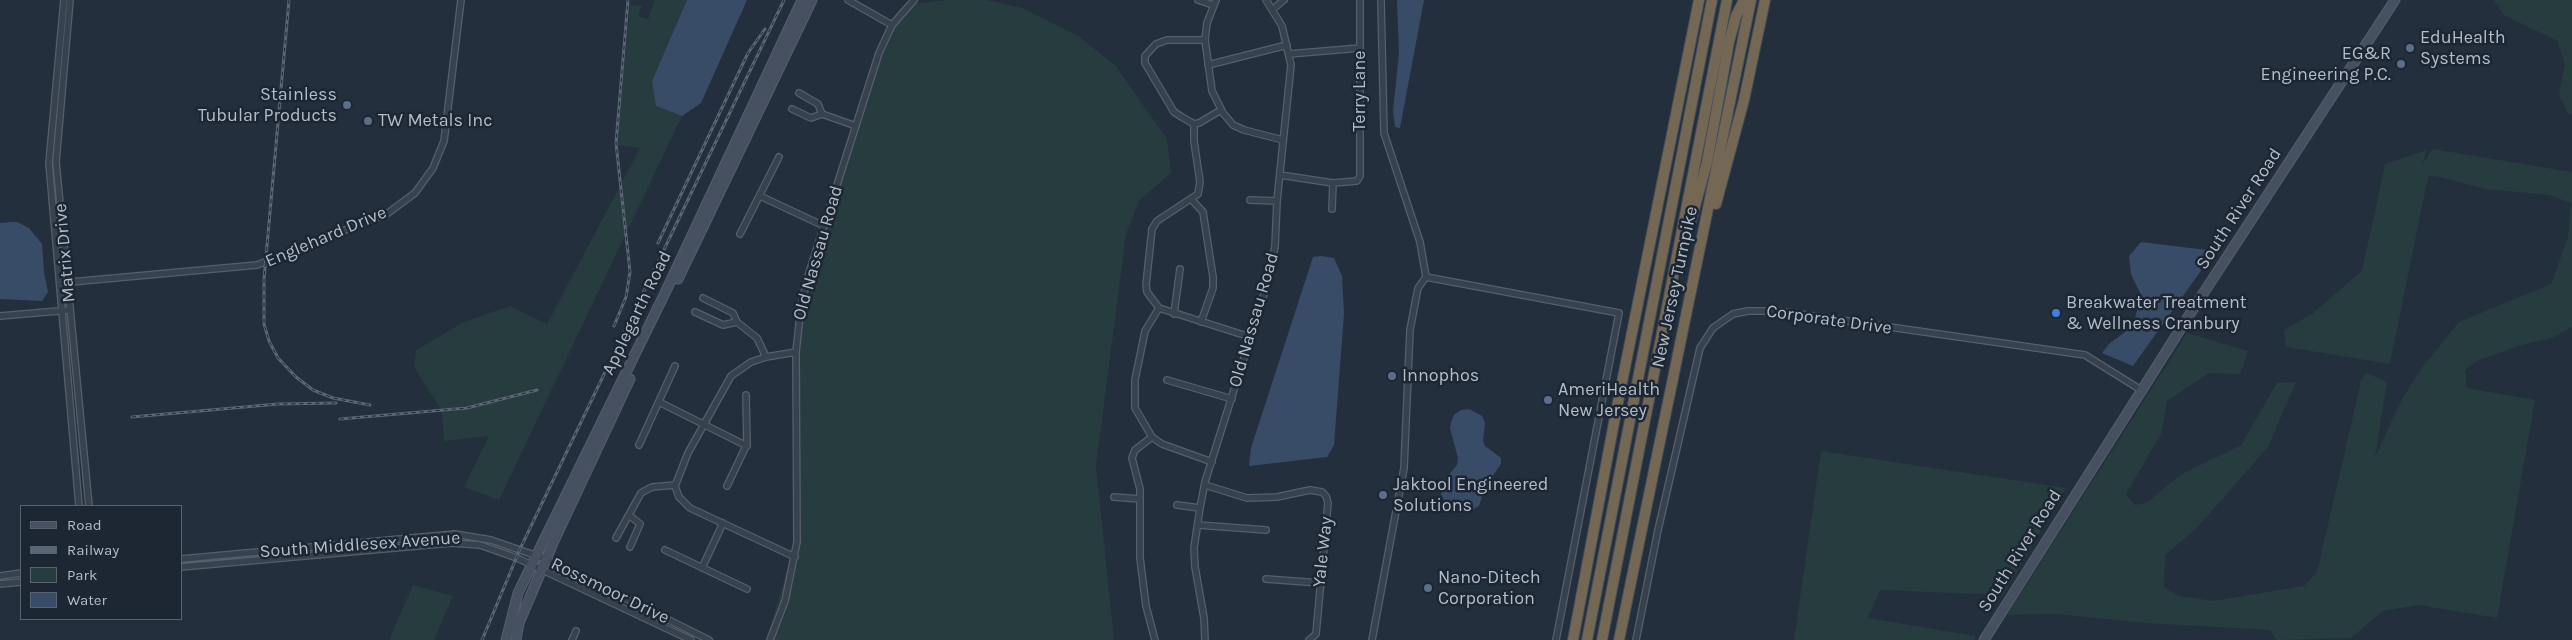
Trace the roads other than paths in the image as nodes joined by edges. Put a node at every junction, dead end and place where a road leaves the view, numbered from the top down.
1 (64, 0) edge
2 (70, 0) edge
3 (461, 0) edge
4 (802, 0) edge
5 (812, 0) edge
6 (848, 0) edge
7 (914, 0) edge
8 (1198, 0) edge
9 (1266, 0) edge
10 (1284, 0) edge
11 (1360, 0) edge
12 (1382, 0) edge
13 (1699, 0) edge
14 (1712, 0) edge
15 (1727, 0) edge
16 (1751, 0) edge
17 (1766, 0) edge
18 (2395, 0) edge
19 (1214, 2) edge
20 (1742, 4) edge
21 (1273, 9) junction
22 (892, 25) junction
23 (1205, 40) junction
24 (1287, 45) junction
25 (1360, 48) junction
26 (1289, 54) junction
27 (1208, 65) junction
28 (799, 94) dead end
29 (792, 109) dead end
30 (1221, 110) junction
31 (822, 114) junction
32 (1194, 124) junction
33 (856, 126) junction
34 (1283, 140) junction
35 (779, 157) dead end
36 (1280, 175) junction
37 (1334, 182) junction
38 (760, 196) junction
39 (1192, 200) junction
40 (1250, 200) dead end
41 (1277, 201) junction
42 (1332, 209) dead end
43 (824, 226) junction
44 (740, 234) dead end
45 (1180, 269) dead end
46 (1426, 277) junction
47 (1694, 277) junction
48 (68, 282) junction
49 (60, 283) junction
50 (704, 298) dead end
51 (1159, 308) junction
52 (70, 310) junction
53 (61, 311) junction
54 (695, 312) dead end
55 (1174, 314) junction
56 (0, 316) edge
57 (737, 322) junction
58 (1201, 322) junction
59 (1250, 337) junction
60 (796, 352) junction
61 (766, 357) junction
62 (1657, 360) junction
63 (675, 366) dead end
64 (1167, 380) dead end
65 (2141, 390) junction
66 (746, 395) dead end
67 (1232, 399) junction
68 (659, 402) junction
69 (705, 425) junction
70 (1152, 437) junction
71 (638, 445) dead end
72 (747, 446) junction
73 (1212, 462) junction
74 (675, 485) junction
75 (1205, 485) junction
76 (727, 486) dead end
77 (1114, 497) dead end
78 (1140, 499) junction
79 (79, 505) edge
80 (88, 505) edge
81 (1177, 505) dead end
82 (1200, 508) junction
83 (629, 515) junction
84 (724, 523) junction
85 (1198, 525) junction
86 (1266, 530) dead end
87 (616, 538) dead end
88 (630, 547) dead end
89 (665, 550) dead end
90 (537, 556) junction
91 (795, 557) junction
92 (182, 558) edge
93 (546, 559) junction
94 (532, 566) junction
95 (182, 567) edge
96 (702, 568) junction
97 (542, 571) junction
98 (20, 573) edge
99 (0, 576) edge
100 (1266, 579) dead end
101 (20, 582) edge
102 (1320, 583) junction
103 (0, 584) edge
104 (747, 589) dead end
105 (576, 631) dead end
106 (506, 640) edge
107 (516, 640) edge
108 (572, 640) edge
109 (691, 640) edge
110 (709, 640) edge
111 (770, 640) edge
112 (1154, 640) edge
113 (1205, 640) edge
114 (1309, 640) edge
115 (1372, 640) edge
116 (1556, 640) edge
117 (1573, 640) edge
118 (1587, 640) edge
119 (1602, 640) edge
120 (1618, 640) edge
121 (1636, 640) edge
122 (1984, 640) edge

1 - 49 street, Matrix Drive
2 - 48 street, Matrix Drive
3 - 48 street, Englehard Drive
4 - 90 main road, Applegarth Road
5 - 93 main road, Applegarth Road
6 - 22 street
7 - 22 street, Old Nassau Road
8 - 19 street
9 - 21 street, Old Nassau Road
10 - 21 street
11 - 25 street, Terry Lane
12 - 46 street
13 - 117 highway, New Jersey Turnpike
14 - 118 highway, New Jersey Turnpike
15 - 62 highway, New Jersey Turnpike
16 - 47 highway, New Jersey Turnpike
17 - 47 highway
18 - 65 main road, South River Road
19 - 23 street
20 - 62 highway
21 - 24 street, Old Nassau Road
22 - 33 street, Old Nassau Road
23 - 27 street
23 - 32 street
24 - 26 street, Old Nassau Road
24 - 27 street
25 - 26 street
25 - 37 street, Terry Lane
26 - 34 street, Old Nassau Road
27 - 30 street
28 - 31 street
29 - 31 street
30 - 32 street
30 - 34 street
31 - 33 street
32 - 39 street
33 - 43 street, Old Nassau Road
34 - 36 street, Old Nassau Road
35 - 38 street
36 - 37 street
36 - 41 street, Old Nassau Road
37 - 42 street
38 - 43 street
38 - 44 street
39 - 51 street
39 - 58 street
40 - 41 street
41 - 59 street, Old Nassau Road
43 - 60 street, Old Nassau Road
45 - 55 street
46 - 115 street
46 - 116 street
47 - 120 highway, New Jersey Turnpike
48 - 49 street, Englehard Drive
48 - 52 street, Matrix Drive
49 - 53 street, Matrix Drive
50 - 57 street
51 - 55 street
51 - 70 street
52 - 53 street
52 - 80 street, Matrix Drive
53 - 56 street
53 - 79 street, Matrix Drive
54 - 57 street
55 - 58 street
57 - 61 street
58 - 59 street
59 - 67 street, Old Nassau Road
60 - 61 street
60 - 91 street, Old Nassau Road
61 - 69 street
62 - 119 highway, New Jersey Turnpike
63 - 68 street
64 - 67 street
65 - 121 street, Corporate Drive
65 - 122 main road, South River Road
66 - 72 street
67 - 73 street, Old Nassau Road
68 - 69 street
68 - 71 street
69 - 72 street
69 - 74 street
70 - 73 street
70 - 78 street
72 - 76 street
73 - 75 street, Old Nassau Road
74 - 83 street
74 - 84 street
75 - 82 street, Old Nassau Road
75 - 102 street, Yale Way
77 - 78 street
78 - 112 street
81 - 82 street
82 - 85 street, Old Nassau Road
83 - 87 street
83 - 88 street
84 - 91 street
84 - 96 street
85 - 86 street
85 - 113 street, Old Nassau Road
89 - 96 street
90 - 92 street, South Middlesex Avenue
90 - 93 street, Rossmoor Drive
90 - 94 main road, Applegarth Road
91 - 111 street, Old Nassau Road
93 - 97 main road, Applegarth Road
93 - 110 street, Rossmoor Drive
94 - 95 street, South Middlesex Avenue
94 - 97 street, Rossmoor Drive
94 - 106 main road, Applegarth Road
96 - 104 street
97 - 107 main road, Applegarth Road
97 - 109 street, Rossmoor Drive
98 - 99 street
100 - 102 street
101 - 103 street
102 - 114 street, Yale Way
105 - 108 street

